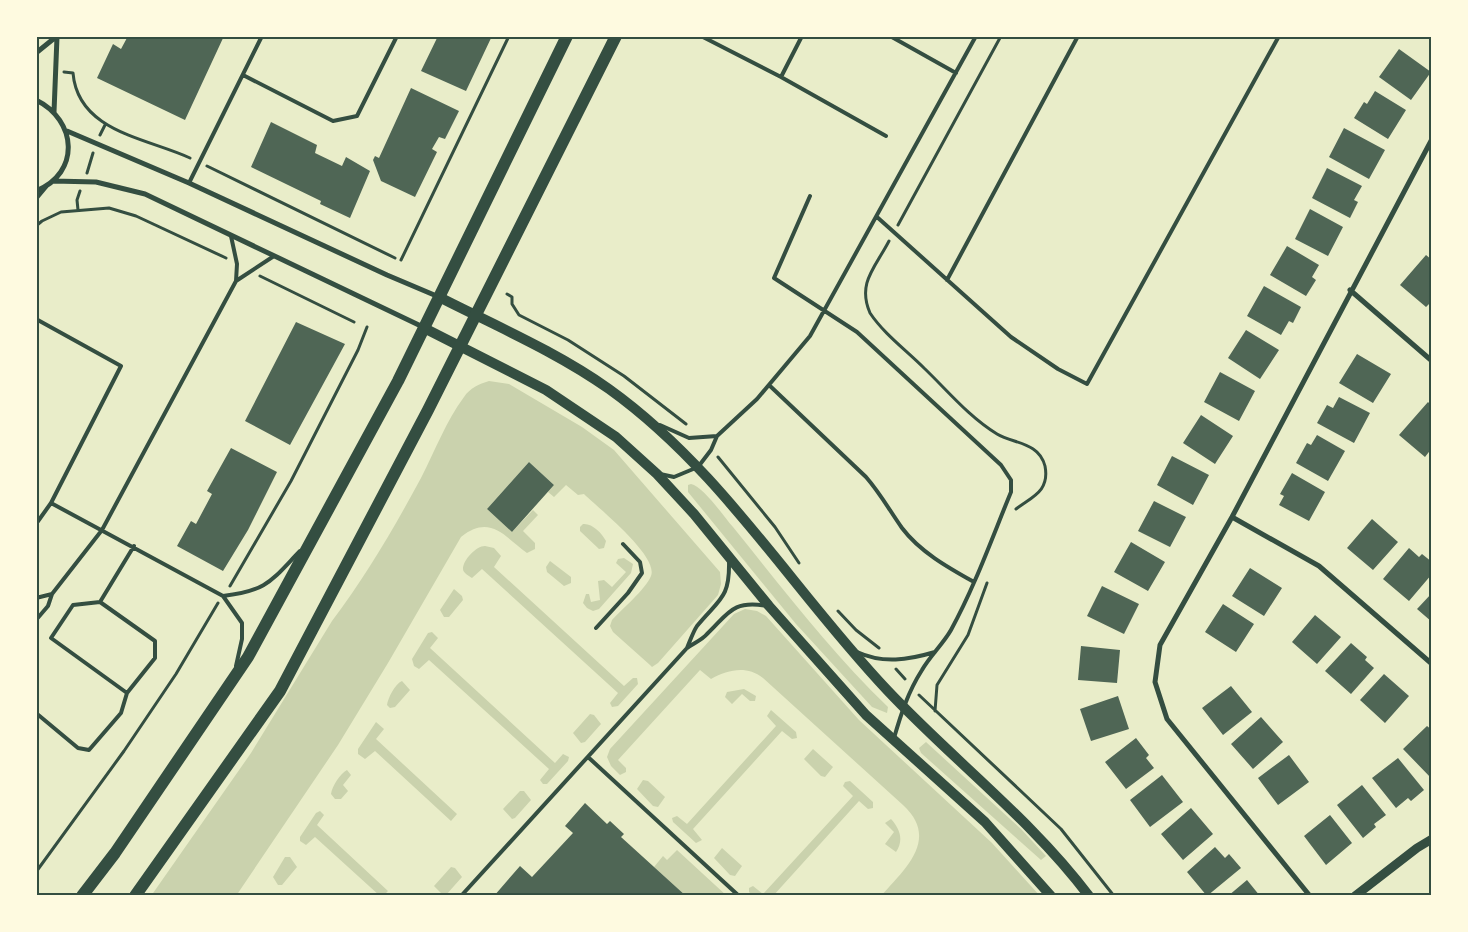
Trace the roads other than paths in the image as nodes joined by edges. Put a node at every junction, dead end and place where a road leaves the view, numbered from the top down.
1 (262, 36) edge
2 (397, 36) edge
3 (567, 36) edge
4 (616, 36) edge
5 (701, 36) edge
6 (802, 36) edge
7 (890, 36) edge
8 (976, 36) edge
9 (1078, 36) edge
10 (1279, 36) edge
11 (57, 37) edge
12 (36, 53) edge
13 (956, 73) junction
14 (243, 75) junction
15 (781, 76) junction
16 (36, 100) edge
17 (54, 112) junction
18 (67, 131) junction
19 (886, 136) dead end
20 (1432, 139) edge
21 (53, 181) junction
22 (189, 183) junction
23 (46, 187) junction
24 (36, 191) edge
25 (810, 196) dead end
26 (36, 199) edge
27 (877, 217) junction
28 (231, 236) junction
29 (274, 256) junction
30 (947, 280) junction
31 (236, 281) junction
32 (1350, 290) junction
33 (439, 297) junction
34 (825, 310) junction
35 (475, 315) junction
36 (36, 319) edge
37 (424, 328) junction
38 (460, 345) junction
39 (1432, 361) edge
40 (769, 385) junction
41 (641, 415) junction
42 (717, 436) junction
43 (698, 467) junction
44 (658, 474) junction
45 (51, 503) junction
46 (1232, 517) junction
47 (36, 524) edge
48 (102, 530) junction
49 (314, 537) junction
50 (623, 544) dead end
51 (134, 546) junction
52 (729, 557) junction
53 (974, 582) junction
54 (52, 594) junction
55 (223, 596) junction
56 (36, 598) edge
57 (100, 602) junction
58 (769, 606) junction
59 (36, 620) edge
60 (596, 628) dead end
61 (687, 648) junction
62 (849, 648) junction
63 (935, 652) junction
64 (1432, 664) edge
65 (232, 680) junction
66 (127, 693) junction
67 (903, 706) junction
68 (36, 713) edge
69 (893, 740) junction
70 (588, 757) junction
71 (1432, 839) edge
72 (82, 896) edge
73 (136, 896) edge
74 (461, 896) edge
75 (739, 896) edge
76 (1051, 896) edge
77 (1089, 896) edge
78 (1310, 896) edge
79 (1355, 896) edge

1 - 14 lane
2 - 14 lane
3 - 33 highway
4 - 35 highway
5 - 15 lane
6 - 15 lane
7 - 13 lane
8 - 13 lane
9 - 30 lane
10 - 30 lane
11 - 12 street
11 - 17 street
13 - 27 lane
14 - 22 lane
15 - 19 lane
16 - 17 street
17 - 18 street
18 - 21 street
18 - 22 street
20 - 32 street
21 - 23 street
21 - 28 street
22 - 33 street
23 - 24 street
23 - 26 lane
25 - 34 lane
27 - 30 lane
27 - 34 lane
28 - 29 street
28 - 31 lane
29 - 31 lane
29 - 37 street
31 - 48 lane
32 - 39 street
32 - 46 street
33 - 35 main road
33 - 37 highway
34 - 40 lane
34 - 53 lane
35 - 38 highway
35 - 41 main road
36 - 45 lane
37 - 38 main road
37 - 49 highway
38 - 44 main road
38 - 73 highway
40 - 42 lane
40 - 53 lane
41 - 42 lane
41 - 43 main road
42 - 43 lane
43 - 44 lane
43 - 62 main road
44 - 52 main road
45 - 47 lane
45 - 48 lane
46 - 64 street
46 - 78 street
48 - 51 lane
48 - 54 lane
49 - 55 lane
49 - 65 highway
50 - 60 lane
51 - 55 lane
51 - 57 lane
52 - 58 main road
52 - 61 lane
53 - 63 lane
54 - 56 lane
54 - 59 lane
55 - 65 lane
57 - 66 lane
57 - 66 lane
58 - 61 lane
58 - 69 main road
61 - 70 lane
62 - 63 lane
62 - 67 main road
63 - 67 lane
65 - 72 highway
66 - 68 lane
67 - 69 lane
67 - 77 main road
69 - 76 main road
70 - 74 lane
70 - 75 lane
71 - 79 street

